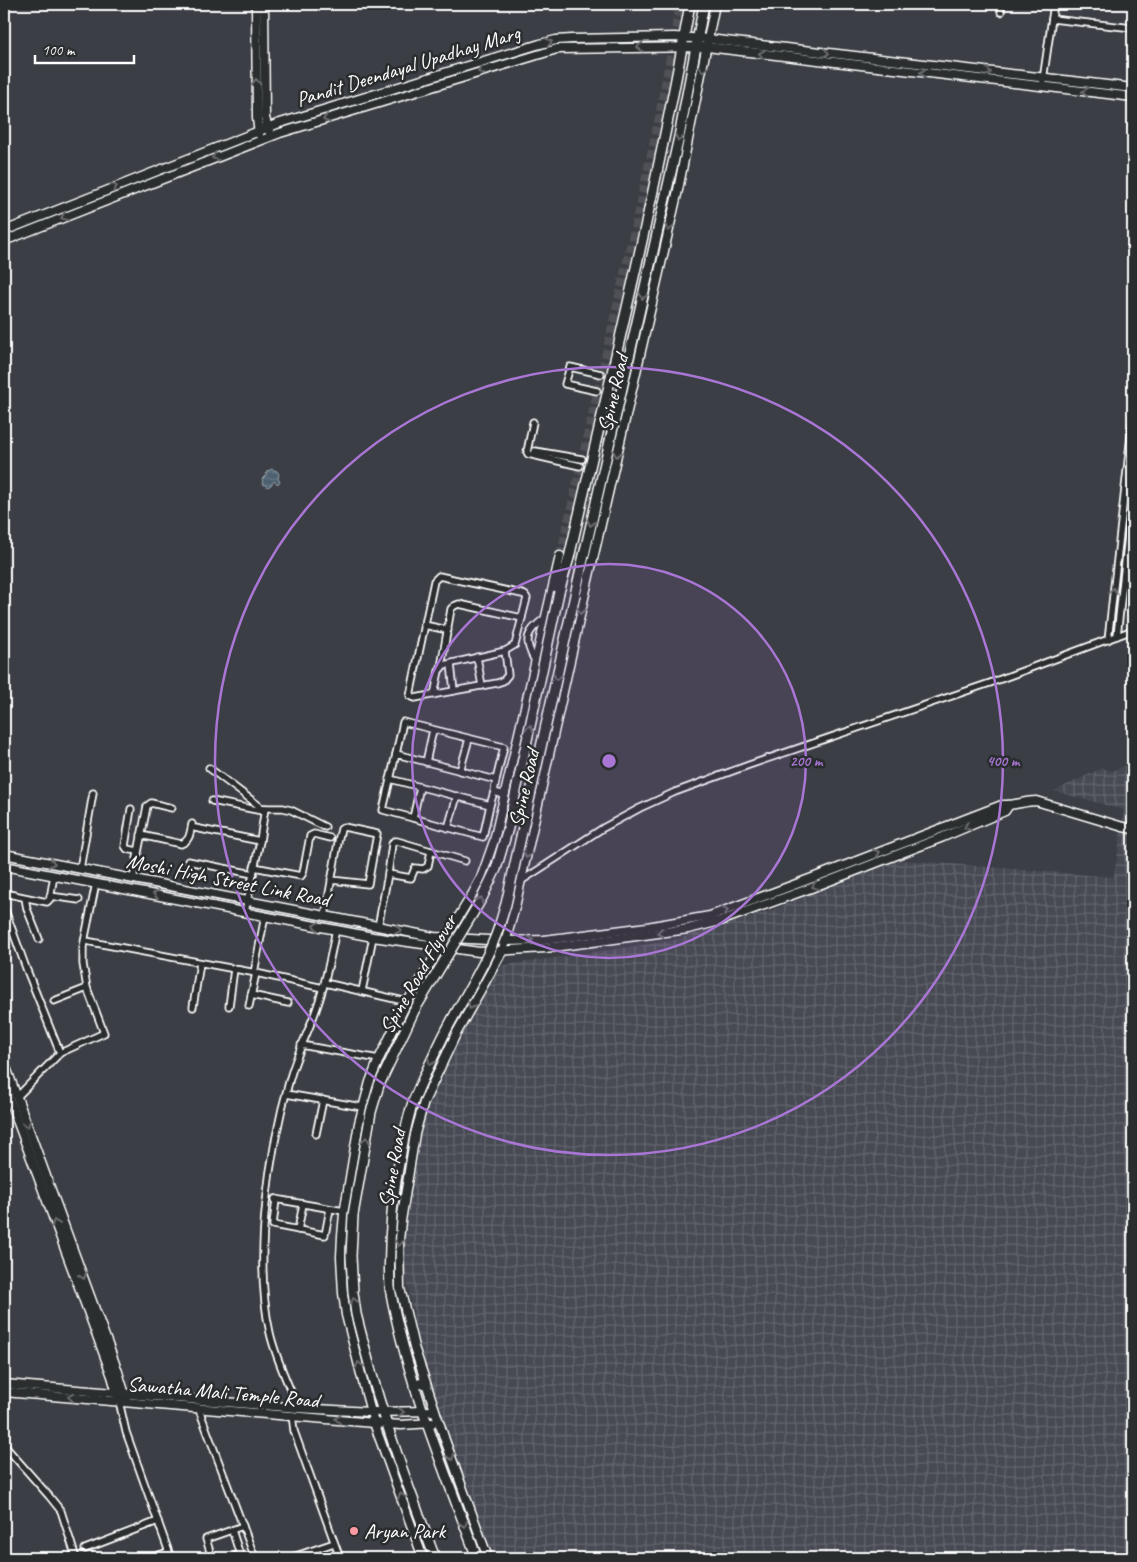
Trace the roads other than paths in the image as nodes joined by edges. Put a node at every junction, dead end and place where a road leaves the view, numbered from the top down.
1 (256, 4) edge
2 (264, 4) edge
3 (690, 4) edge
4 (704, 4) edge
5 (715, 4) edge
6 (1002, 4) edge
7 (1054, 4) edge
8 (1001, 12) dead end
9 (1052, 19) junction
10 (1133, 28) edge
11 (684, 43) junction
12 (697, 43) junction
13 (708, 43) junction
14 (1043, 78) junction
15 (1042, 87) junction
16 (1133, 88) edge
17 (1133, 97) edge
18 (268, 128) junction
19 (258, 130) junction
20 (270, 136) junction
21 (261, 140) junction
22 (4, 231) edge
23 (4, 240) edge
24 (601, 374) dead end
25 (597, 391) dead end
26 (1133, 418) edge
27 (533, 422) dead end
28 (535, 451) dead end
29 (582, 459) dead end
30 (580, 466) dead end
31 (1133, 491) edge
32 (560, 556) joint
33 (569, 558) junction
34 (582, 561) junction
35 (592, 563) junction
36 (522, 618) junction
37 (545, 618) junction
38 (424, 625) junction
39 (448, 630) junction
40 (1133, 630) edge
41 (518, 634) junction
42 (1117, 636) junction
43 (529, 637) junction
44 (1108, 640) junction
45 (505, 651) junction
46 (477, 658) junction
47 (535, 661) junction
48 (450, 664) junction
49 (441, 667) junction
50 (482, 686) junction
51 (454, 691) junction
52 (434, 695) junction
53 (433, 730) junction
54 (469, 739) junction
55 (396, 754) junction
56 (426, 762) junction
57 (209, 768) dead end
58 (460, 771) junction
59 (390, 779) junction
60 (496, 780) junction
61 (420, 787) junction
62 (494, 792) junction
63 (93, 793) dead end
64 (506, 795) junction
65 (457, 796) junction
66 (212, 801) dead end
67 (490, 805) junction
68 (1009, 805) junction
69 (172, 808) dead end
70 (131, 809) dead end
71 (265, 810) junction
72 (413, 818) junction
73 (325, 827) dead end
74 (448, 828) junction
75 (1133, 828) edge
76 (140, 835) junction
77 (330, 838) dead end
78 (260, 841) junction
79 (138, 851) junction
80 (430, 852) junction
81 (4, 854) edge
82 (188, 861) dead end
83 (465, 861) dead end
84 (4, 866) edge
85 (842, 866) junction
86 (254, 867) junction
87 (83, 869) junction
88 (253, 874) junction
89 (388, 874) junction
90 (54, 875) junction
91 (846, 875) junction
92 (133, 879) junction
93 (84, 880) junction
94 (332, 880) junction
95 (521, 881) junction
96 (96, 883) junction
97 (4, 893) edge
98 (50, 896) junction
99 (25, 898) junction
100 (79, 900) dead end
101 (247, 901) junction
102 (4, 907) edge
103 (245, 912) junction
104 (265, 916) junction
105 (325, 916) junction
106 (378, 927) junction
107 (336, 930) junction
108 (373, 936) junction
109 (447, 938) junction
110 (39, 939) dead end
111 (86, 940) junction
112 (506, 941) junction
113 (440, 947) junction
114 (502, 951) junction
115 (200, 962) junction
116 (234, 969) junction
117 (255, 973) junction
118 (324, 986) junction
119 (87, 988) junction
120 (362, 991) junction
121 (251, 995) junction
122 (54, 1000) dead end
123 (408, 1002) junction
124 (288, 1003) dead end
125 (229, 1006) dead end
126 (249, 1006) dead end
127 (193, 1007) dead end
128 (301, 1045) junction
129 (60, 1053) junction
130 (379, 1059) junction
131 (5, 1067) edge
132 (6, 1082) edge
133 (286, 1094) junction
134 (17, 1097) junction
135 (323, 1100) junction
136 (362, 1107) junction
137 (316, 1134) dead end
138 (267, 1197) junction
139 (276, 1199) junction
140 (303, 1204) junction
141 (330, 1209) junction
142 (344, 1211) junction
143 (298, 1230) junction
144 (425, 1382) junction
145 (4, 1384) edge
146 (414, 1386) junction
147 (4, 1392) edge
148 (122, 1398) junction
149 (198, 1408) junction
150 (298, 1408) junction
151 (435, 1411) junction
152 (370, 1412) junction
153 (383, 1412) junction
154 (423, 1412) junction
155 (292, 1415) junction
156 (439, 1422) junction
157 (374, 1423) junction
158 (427, 1423) junction
159 (386, 1424) junction
160 (4, 1445) edge
161 (158, 1521) junction
162 (243, 1526) junction
163 (232, 1530) junction
164 (334, 1543) junction
165 (85, 1549) dead end
166 (169, 1556) edge
167 (76, 1558) edge
168 (150, 1558) edge
169 (212, 1558) edge
170 (231, 1558) edge
171 (255, 1558) edge
172 (290, 1558) edge
173 (340, 1558) edge
174 (424, 1558) edge
175 (435, 1558) edge
176 (476, 1558) edge
177 (488, 1558) edge

19 -> 1 street
2 - 18 street
3 - 11 main road, Spine Road
4 - 12 main road, Spine Road
5 - 13 street, Spine Road
6 - 8 street
7 - 9 street
9 - 10 street
9 - 14 street
11 - 12 street, Pandit Deendayal Upadhay Marg
18 -> 11 street, Pandit Deendayal Upadhay Marg
11 -> 20 street, Pandit Deendayal Upadhay Marg
11 - 33 main road, Spine Road
12 - 13 street, Pandit Deendayal Upadhay Marg
12 -> 34 main road, Spine Road
13 -> 14 street
15 -> 13 street
13 -> 35 street, Spine Road
14 - 15 street
14 - 16 street
17 -> 15 street
18 - 19 street, Pandit Deendayal Upadhay Marg
18 - 20 street
19 - 21 street
22 -> 19 street
20 - 21 street, Pandit Deendayal Upadhay Marg
21 -> 23 street
24 - 25 street
44 -> 26 street
27 - 30 street
28 - 29 street
31 - 42 street
32 - 33 main road
32 - 37 street, Spine Road
153 -> 33 main road, Spine Road Flyover, bridge
34 - 35 main road
34 -> 146 main road, bridge
35 -> 95 street, Spine Road
36 - 38 street
36 - 39 street
36 - 41 street
37 - 43 street
37 - 47 street, Spine Road
38 - 39 street
38 - 52 street
39 - 49 street
40 - 42 street
41 - 43 street
41 - 45 street
42 - 44 street
43 - 47 street
44 - 95 street
45 - 46 street
45 - 50 street
46 - 48 street
46 - 50 street
47 - 64 street, Spine Road
48 - 49 street
48 - 51 street
49 - 52 street
50 - 51 street
51 - 52 street
53 - 54 street
53 - 55 street
53 - 56 street
54 - 58 street
54 - 60 street
55 - 56 street
55 - 59 street
56 - 58 street
57 - 71 street
58 - 60 street
59 - 61 street
59 - 72 street
60 - 62 street
61 - 65 street
61 - 72 street
62 - 64 street
62 - 67 street
63 - 87 street
64 - 109 street, Spine Road
65 - 67 street
65 - 74 street
66 - 71 street
67 - 74 street
68 - 75 street, Moshi High Street Link Road
85 -> 68 street, Moshi High Street Link Road
68 -> 91 street, Moshi High Street Link Road
69 - 76 street
70 - 79 street
71 - 73 street
71 - 78 street
72 - 74 street
76 - 78 street
76 - 79 street
77 - 86 street
78 - 86 street
79 - 92 street
80 - 83 street
80 - 89 street
80 - 89 street
81 -> 87 street, Moshi High Street Link Road
82 - 88 street
84 - 90 street, Moshi High Street Link Road
85 - 91 street
112 -> 85 street, Moshi High Street Link Road
86 - 88 street
87 - 92 street, Moshi High Street Link Road
87 - 93 street
88 - 101 street
89 - 106 street
90 - 93 street, Moshi High Street Link Road
90 - 98 street
91 -> 114 street, Moshi High Street Link Road
92 - 101 street, Moshi High Street Link Road
93 - 96 street, Moshi High Street Link Road
94 - 94 street
94 - 105 street
95 - 112 street, Spine Road
103 -> 96 street, Moshi High Street Link Road
96 - 111 street
97 - 99 street
98 - 99 street
98 - 100 street
99 - 110 street
101 - 103 street
101 - 105 street, Moshi High Street Link Road
102 - 129 street
103 - 104 street, Moshi High Street Link Road
107 -> 104 street, Moshi High Street Link Road
104 - 117 street
105 - 106 street, Moshi High Street Link Road
106 -> 109 street, Moshi High Street Link Road
107 - 108 street, Moshi High Street Link Road
107 - 118 street
108 - 113 street, Moshi High Street Link Road
108 - 120 street
109 - 112 street, Moshi High Street Link Road
109 - 113 street, Spine Road
111 - 115 street
111 - 119 street
112 - 114 street, Spine Road
113 - 114 street, Moshi High Street Link Road
113 - 123 street, Spine Road
114 -> 144 street, Spine Road
115 - 116 street
115 - 127 street
116 - 117 street
116 - 125 street
117 - 118 street
117 - 121 street
118 - 120 street
118 - 128 street
119 - 122 street
119 - 129 street
120 - 123 street
121 - 124 street
121 - 126 street
123 - 130 street, Spine Road
128 - 130 street
128 - 133 street
129 - 134 street
130 - 136 street, Spine Road
131 - 132 street
132 - 134 street
148 -> 132 street
133 - 135 street
133 - 138 street
134 -> 148 street
135 - 136 street
135 - 137 street
136 - 142 street, Spine Road
138 - 139 street
138 - 150 street
139 - 140 street
139 - 143 street
140 - 141 street
140 - 143 street
141 - 142 street
141 - 143 street
152 -> 142 street, Spine Road
144 - 146 main road
144 - 151 street, Spine Road
145 - 148 street, Sawatha Mali Temple Road
146 - 154 main road
148 -> 147 street, Sawatha Mali Temple Road
148 - 149 street, Sawatha Mali Temple Road
148 - 150 street, Sawatha Mali Temple Road
148 - 161 street
149 - 155 street, Sawatha Mali Temple Road
149 - 162 street
150 - 152 street, Sawatha Mali Temple Road
151 - 154 street, Sawatha Mali Temple Road
151 - 156 street, Spine Road
152 - 153 street, Sawatha Mali Temple Road
152 - 157 street, Spine Road
153 -> 154 street, Sawatha Mali Temple Road
153 - 159 main road
154 - 158 main road
157 -> 155 street, Sawatha Mali Temple Road
155 - 164 street
156 - 158 street, Sawatha Mali Temple Road
156 -> 177 street, Spine Road
157 - 159 street, Sawatha Mali Temple Road
174 -> 157 street, Spine Road
158 - 159 street, Sawatha Mali Temple Road
158 -> 176 main road
159 - 175 main road
160 - 167 street
161 - 165 street
161 - 166 street
162 - 163 street
162 - 171 street
163 - 169 street
163 - 170 street
164 - 172 street
164 - 173 street
166 - 168 street

